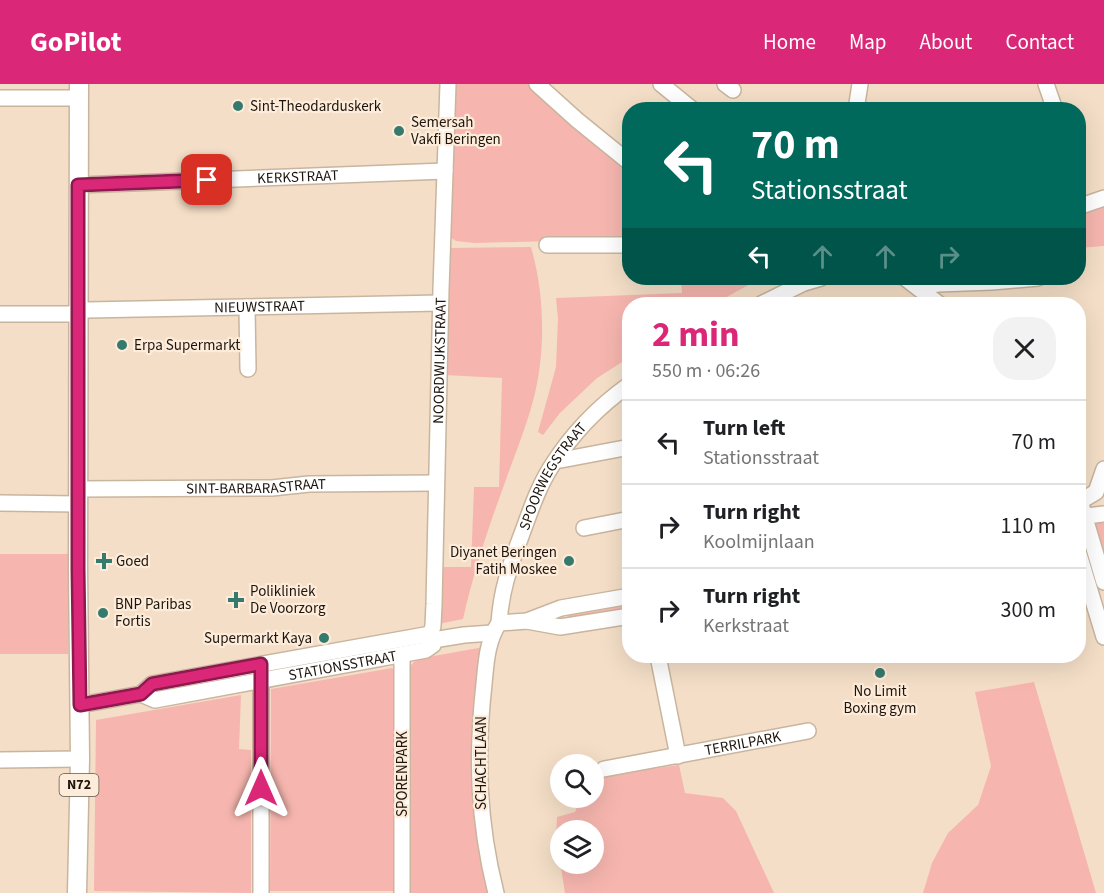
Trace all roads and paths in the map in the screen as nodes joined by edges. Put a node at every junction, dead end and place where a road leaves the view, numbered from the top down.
1 (448, 84) edge
2 (537, 84) edge
3 (860, 84) edge
4 (1046, 84) edge
5 (668, 86) edge
6 (79, 91) edge
7 (0, 98) edge
8 (685, 102) edge
9 (857, 102) edge
10 (1052, 102) edge
11 (622, 157) edge
12 (445, 171) junction
13 (78, 185) junction
14 (1104, 198) edge
15 (1086, 204) edge
16 (547, 245) dead end
17 (622, 245) edge
18 (800, 285) edge
19 (914, 285) edge
20 (932, 285) edge
21 (924, 293) junction
22 (775, 297) edge
23 (929, 297) edge
24 (440, 303) junction
25 (247, 307) junction
26 (79, 312) junction
27 (0, 314) edge
28 (248, 369) dead end
29 (622, 390) edge
30 (622, 449) edge
31 (561, 460) dead end
32 (1104, 469) edge
33 (436, 483) junction
34 (1086, 495) edge
35 (78, 496) junction
36 (0, 503) edge
37 (1104, 514) edge
38 (1086, 519) edge
39 (622, 521) edge
40 (584, 528) dead end
41 (1086, 534) edge
42 (1086, 577) edge
43 (1104, 582) edge
44 (622, 597) edge
45 (622, 617) edge
46 (527, 621) junction
47 (496, 628) junction
48 (1104, 637) edge
49 (431, 638) junction
50 (402, 655) junction
51 (659, 663) edge
52 (261, 664) junction
53 (261, 680) junction
54 (141, 694) junction
55 (80, 705) junction
56 (808, 731) dead end
57 (678, 756) junction
58 (80, 759) junction
59 (0, 760) edge
60 (604, 769) dead end
61 (77, 893) edge
62 (261, 893) edge
63 (402, 893) edge
64 (496, 893) edge

1 - 12 street, NOORDWIJKSTRAAT
2 - 11 street
3 - 9 street
4 - 10 street
5 - 8 street
6 - 7 street
6 - 13 main road, N72
12 - 13 street, KERKSTRAAT
12 - 24 street, NOORDWIJKSTRAAT
13 - 26 main road, N72
14 - 15 street
16 - 17 street
18 - 22 street
19 - 21 street
20 - 21 street
21 - 23 street
24 - 25 street, NIEUWSTRAAT
24 - 33 street, NOORDWIJKSTRAAT
25 - 26 street, NIEUWSTRAAT
25 - 28 street
26 - 27 street, NIEUWSTRAAT
26 - 35 main road, N72
29 - 47 street, SPOORWEGSTRAAT
30 - 31 street
32 - 34 street
33 - 35 street, SINT-BARBARASTRAAT
33 - 49 street, NOORDWIJKSTRAAT
35 - 36 street, SINT-BARBARASTRAAT
35 - 55 main road, N72
37 - 38 street
39 - 40 street
41 - 43 street
42 - 48 street
44 - 46 street, STATIONSSTRAAT
45 - 46 street, STATIONSSTRAAT
46 - 47 street, STATIONSSTRAAT
47 - 49 street, STATIONSSTRAAT
47 - 64 street, SCHACHTLAAN
49 - 50 street, STATIONSSTRAAT
49 - 52 street, STATIONSSTRAAT
50 - 53 street, STATIONSSTRAAT
50 - 63 street, SPORENPARK
51 - 57 street
52 - 53 street
52 - 54 street, STATIONSSTRAAT
53 - 54 street, STATIONSSTRAAT
53 - 62 street
54 - 55 street, STATIONSSTRAAT
55 - 58 main road, N72
56 - 57 street, TERRILPARK
57 - 60 street, TERRILPARK
58 - 59 street
58 - 61 main road, N72

